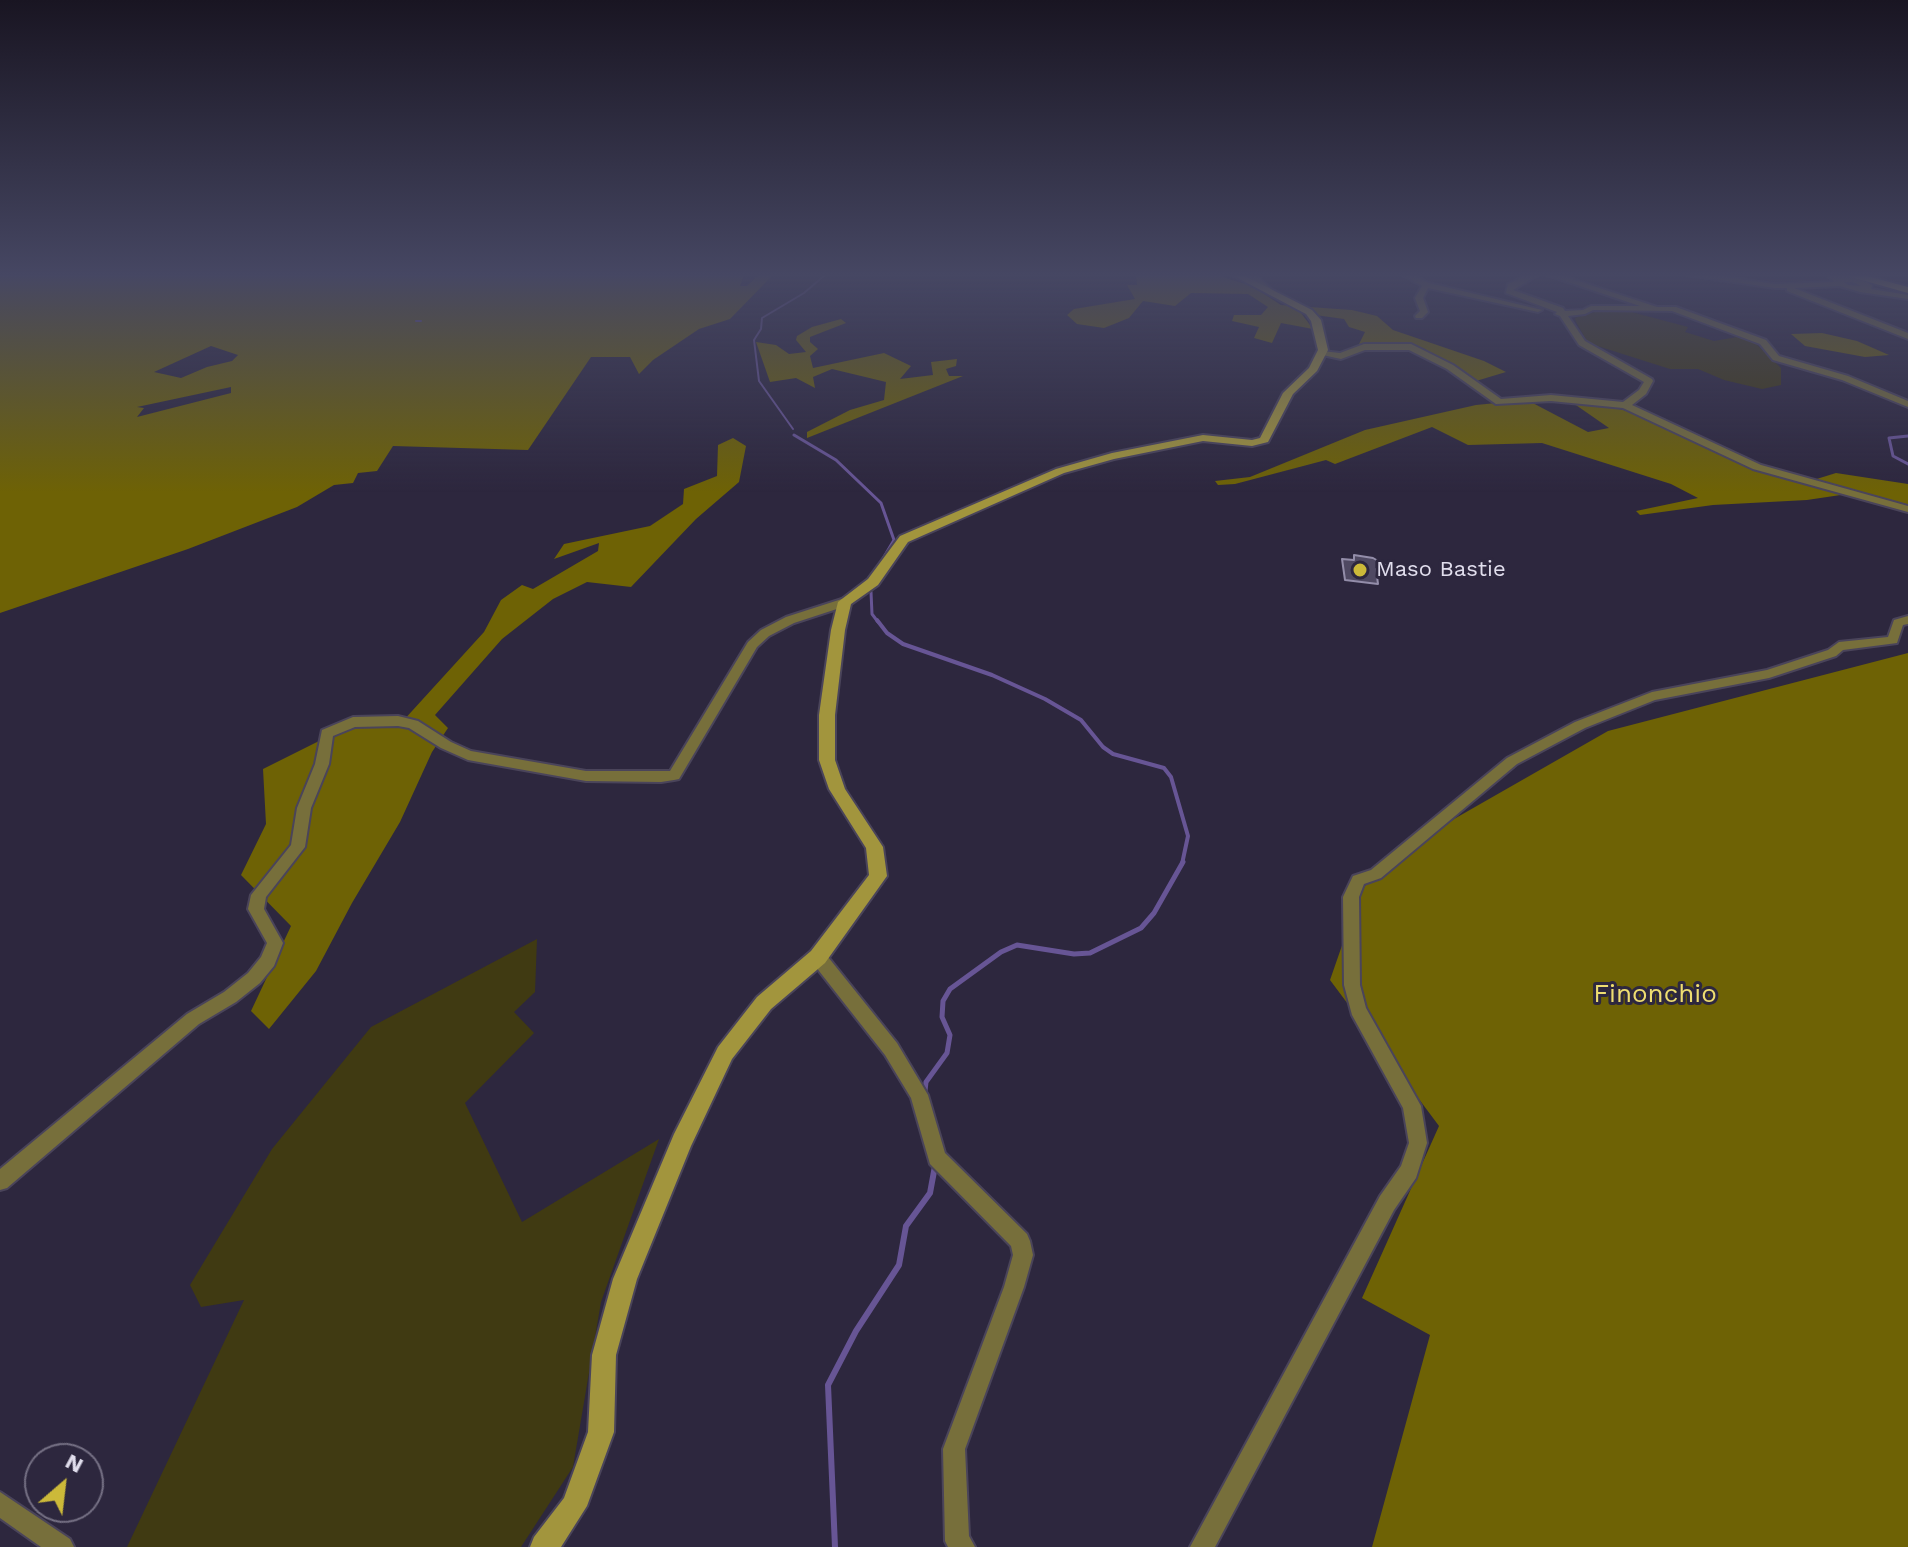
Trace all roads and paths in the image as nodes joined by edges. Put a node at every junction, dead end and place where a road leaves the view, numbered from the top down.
1 (1321, 347) edge
2 (1364, 347) edge
3 (1411, 347) edge
4 (1589, 347) edge
5 (1767, 347) edge
6 (1322, 354) junction
7 (1908, 404) edge
8 (1625, 405) junction
9 (1908, 509) edge
10 (845, 602) junction
11 (1908, 620) edge
12 (818, 957) junction
13 (0, 1181) edge
14 (0, 1504) edge
15 (62, 1547) edge
16 (544, 1547) edge
17 (963, 1547) edge
18 (1202, 1547) edge

1 - 6 street
2 - 6 street
3 - 8 street
4 - 8 street
5 - 7 street
6 - 10 street
8 - 9 street
10 - 12 street
10 - 13 street
11 - 18 street
12 - 16 street
12 - 17 street
14 - 15 street

